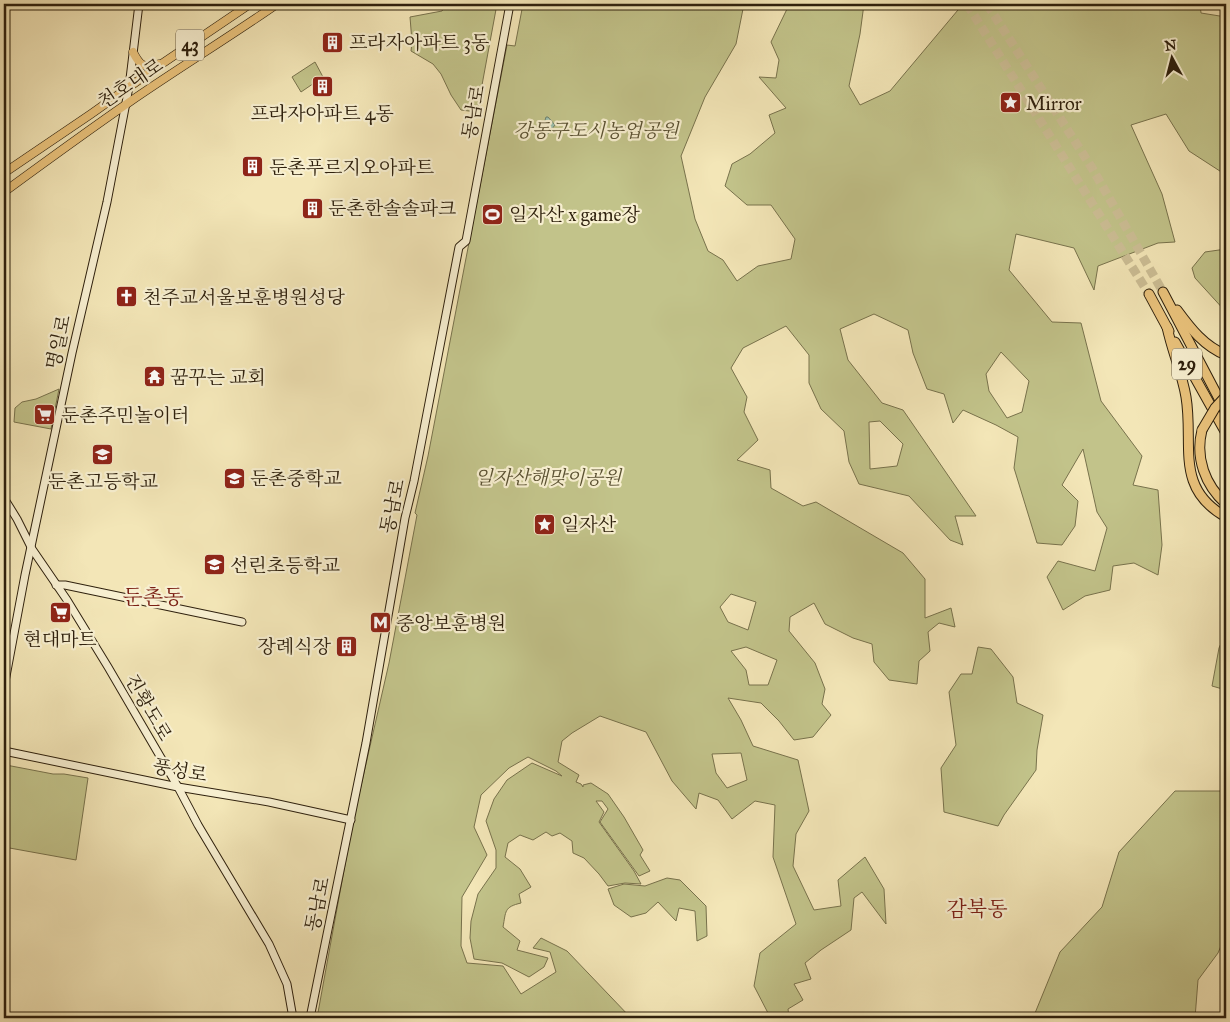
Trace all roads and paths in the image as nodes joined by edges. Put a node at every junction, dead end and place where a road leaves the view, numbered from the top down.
1 (139, 4) edge
2 (250, 4) edge
3 (277, 4) edge
4 (510, 4) edge
5 (133, 52) junction
6 (163, 63) junction
7 (129, 87) junction
8 (126, 104) junction
9 (4, 173) edge
10 (4, 192) edge
11 (1149, 294) tunnel mouth
12 (1167, 327) junction
13 (1226, 354) edge
14 (1226, 396) edge
15 (1226, 412) edge
16 (1226, 433) edge
17 (4, 498) edge
18 (1226, 504) edge
19 (1226, 517) edge
20 (32, 549) junction
21 (56, 585) junction
22 (87, 590) junction
23 (67, 600) junction
24 (242, 622) dead end
25 (4, 687) edge
26 (4, 751) edge
27 (178, 786) junction
28 (192, 789) junction
29 (187, 804) junction
30 (351, 820) junction
31 (293, 1018) edge
32 (310, 1018) edge

1 - 5 street, 명일로
2 - 6 main road, 천호대로 / 43
3 - 8 main road, 천호대로 / 43
4 - 30 street, 동남로
5 - 6 main road
5 - 7 street, 명일로
6 - 7 main road, 천호대로 / 43
7 - 8 street, 명일로
7 - 9 main road, 천호대로 / 43
8 - 10 main road, 천호대로 / 43
8 - 20 street, 명일로
11 - 12 highway, 29
12 - 16 highway, 29
12 - 19 highway
13 - 15 highway, 29
14 - 18 highway, bridge
17 - 20 street, 진황도로
20 - 21 street, 진황도로
20 - 25 street, 명일로
21 - 22 street
21 - 23 street, 진황도로
22 - 23 street
22 - 24 street
23 - 27 street, 진황도로
26 - 27 street, 풍성로
27 - 28 street, 풍성로
27 - 29 street, 진황도로
28 - 29 street
28 - 30 street, 풍성로
29 - 31 street, 진황도로
30 - 32 street, 동남로

